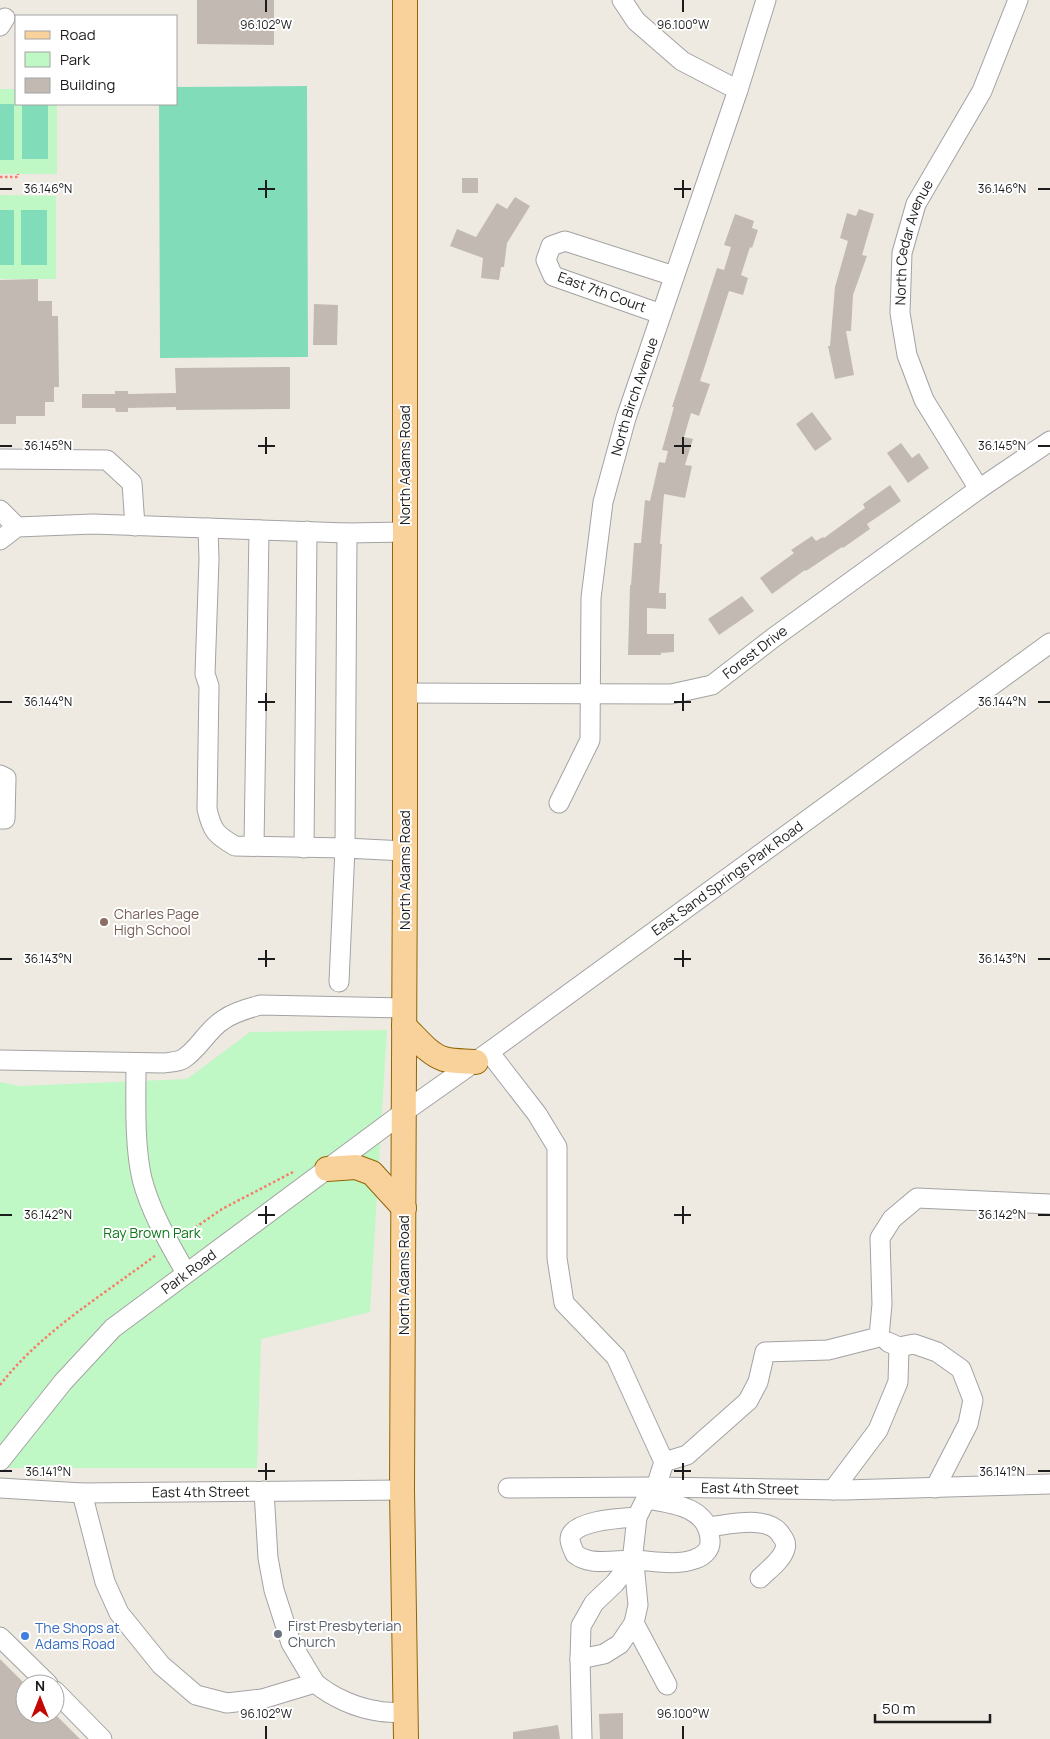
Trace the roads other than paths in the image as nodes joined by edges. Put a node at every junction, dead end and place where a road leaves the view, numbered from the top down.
1 (405, 0) edge
2 (622, 0) edge
3 (766, 0) edge
4 (1018, 0) edge
5 (738, 90) junction
6 (674, 276) junction
7 (661, 314) junction
8 (1050, 441) edge
9 (0, 459) edge
10 (980, 489) junction
11 (0, 510) edge
12 (135, 526) junction
13 (17, 527) junction
14 (208, 528) junction
15 (259, 530) junction
16 (307, 531) junction
17 (405, 532) junction
18 (347, 533) junction
19 (0, 540) edge
20 (1050, 643) edge
21 (405, 693) junction
22 (592, 695) junction
23 (0, 775) edge
24 (559, 803) dead end
25 (0, 819) edge
26 (254, 846) junction
27 (304, 848) junction
28 (345, 848) junction
29 (405, 851) junction
30 (339, 982) dead end
31 (404, 1017) junction
32 (483, 1057) junction
33 (0, 1060) edge
34 (136, 1063) junction
35 (404, 1112) junction
36 (327, 1169) junction
37 (1050, 1204) edge
38 (404, 1208) junction
39 (186, 1274) junction
40 (879, 1337) junction
41 (899, 1347) junction
42 (0, 1461) edge
43 (664, 1462) junction
44 (1050, 1484) edge
45 (0, 1488) edge
46 (508, 1488) dead end
47 (935, 1488) junction
48 (402, 1490) junction
49 (839, 1490) junction
50 (264, 1491) junction
51 (82, 1492) junction
52 (651, 1493) junction
53 (637, 1517) junction
54 (708, 1527) junction
55 (634, 1560) junction
56 (760, 1578) dead end
57 (634, 1623) junction
58 (0, 1637) edge
59 (580, 1659) junction
60 (38, 1674) edge
61 (314, 1683) junction
62 (667, 1685) dead end
63 (65, 1701) edge
64 (406, 1713) junction
65 (102, 1739) edge
66 (406, 1739) edge
67 (582, 1739) edge

1 - 17 main road, North Adams Road
2 - 5 street
3 - 5 street, North Birch Avenue
4 - 10 street, North Cedar Avenue
5 - 6 street, North Birch Avenue
6 - 7 street, North Birch Avenue
6 - 7 street, East 7th Court
7 - 22 street, North Birch Avenue
8 - 10 street, Forest Drive
9 - 12 street
10 - 22 street, Forest Drive
11 - 13 street
12 - 13 street
12 - 14 street
13 - 19 street
14 - 15 street
14 - 26 street
15 - 16 street
15 - 26 street
16 - 18 street
16 - 27 street
17 - 18 street
17 - 21 main road, North Adams Road
18 - 28 street
20 - 32 street, East Sand Springs Park Road
21 - 22 street, Forest Drive
21 - 29 main road, North Adams Road
22 - 24 street, North Birch Avenue
23 - 25 street
26 - 27 street
27 - 28 street
28 - 29 street
28 - 30 street
29 - 31 main road, North Adams Road
31 - 32 main road
31 - 34 street
31 - 35 main road, North Adams Road
32 - 35 street, East Sand Springs Park Road
32 - 43 street
33 - 34 street
34 - 39 street
35 - 36 street, Park Road
35 - 38 main road, North Adams Road
36 - 38 main road
36 - 39 street, Park Road
37 - 40 street
38 - 48 main road, North Adams Road
39 - 42 street, Park Road
40 - 41 street
40 - 43 street
41 - 47 street
41 - 49 street
43 - 52 street
44 - 47 street, East 4th Street
45 - 51 street, East 4th Street
46 - 52 street
47 - 49 street, East 4th Street
48 - 50 street, East 4th Street
48 - 64 main road, North Adams Road
49 - 52 street, East 4th Street
50 - 51 street, East 4th Street
50 - 61 street
51 - 61 street
52 - 53 street
52 - 54 street
53 - 55 street
53 - 55 street
54 - 55 street
54 - 56 street
55 - 57 street
55 - 59 street
57 - 59 street
57 - 62 street
58 - 60 street
59 - 67 street
61 - 64 street
63 - 65 street
64 - 66 main road, North Adams Road

